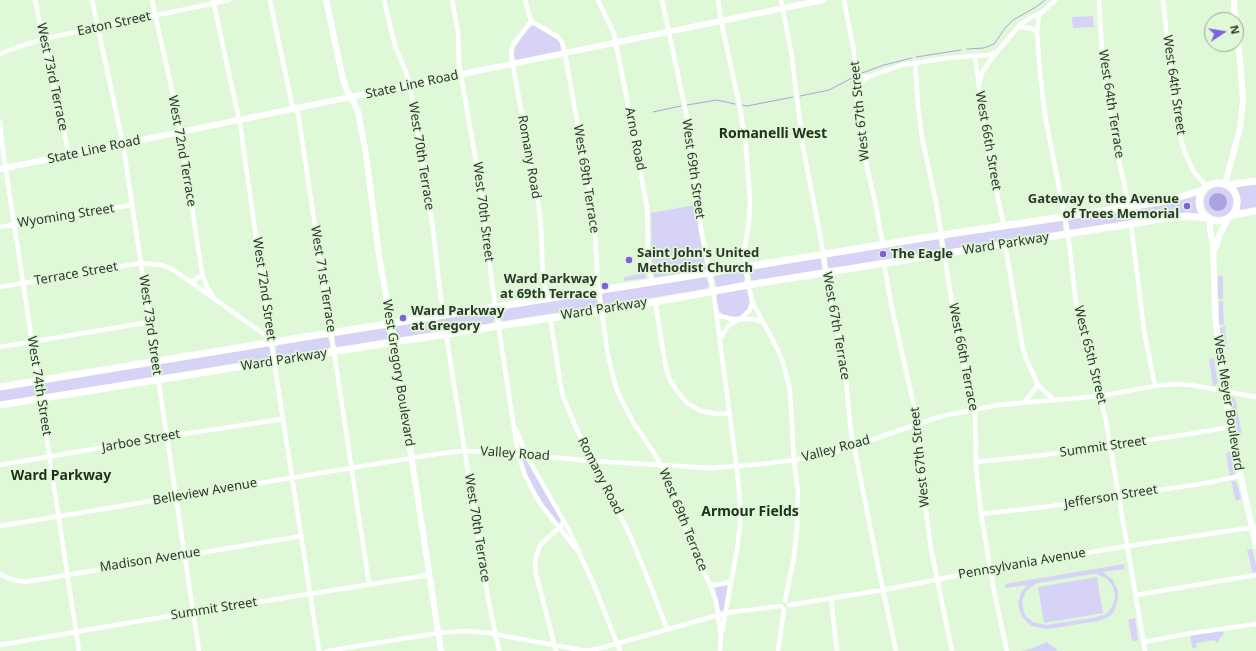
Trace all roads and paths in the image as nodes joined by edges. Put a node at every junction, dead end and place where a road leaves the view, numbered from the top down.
1 (35, 0) edge
2 (92, 0) edge
3 (152, 0) edge
4 (229, 0) edge
5 (270, 0) edge
6 (326, 0) edge
7 (384, 0) edge
8 (452, 0) edge
9 (525, 0) edge
10 (598, 0) edge
11 (662, 0) edge
12 (718, 0) edge
13 (781, 0) edge
14 (823, 0) edge
15 (844, 0) edge
16 (1056, 0) edge
17 (1099, 0) edge
18 (1163, 0) edge
19 (1234, 0) edge
20 (213, 2) edge
21 (782, 8) junction
22 (1042, 12) junction
23 (1235, 12) edge
24 (156, 15) junction
25 (531, 21) junction
26 (721, 21) junction
27 (1018, 27) junction
28 (98, 28) junction
29 (668, 32) junction
30 (1038, 32) junction
31 (43, 39) junction
32 (616, 43) junction
33 (1239, 52) edge
34 (996, 53) junction
35 (0, 54) edge
36 (565, 54) junction
37 (975, 56) junction
38 (915, 63) junction
39 (513, 64) junction
40 (856, 73) junction
41 (461, 75) junction
42 (868, 77) junction
43 (410, 85) junction
44 (979, 85) junction
45 (856, 89) junction
46 (351, 97) junction
47 (295, 109) junction
48 (239, 120) junction
49 (0, 122) edge
50 (180, 132) junction
51 (123, 144) junction
52 (69, 155) junction
53 (3, 169) edge
54 (1256, 181) edge
55 (1226, 184) junction
56 (1205, 188) junction
57 (132, 205) junction
58 (1129, 207) junction
59 (1256, 211) edge
60 (1065, 216) junction
61 (1230, 217) junction
62 (1208, 219) junction
63 (1131, 224) junction
64 (15, 225) junction
65 (1004, 226) junction
66 (0, 227) edge
67 (1068, 234) junction
68 (942, 235) junction
69 (1005, 244) junction
70 (883, 245) junction
71 (944, 254) junction
72 (824, 255) junction
73 (1214, 258) junction
74 (141, 263) junction
75 (884, 263) junction
76 (746, 267) junction
77 (710, 273) junction
78 (826, 273) junction
79 (202, 275) junction
80 (192, 282) junction
81 (652, 282) junction
82 (24, 283) junction
83 (748, 285) junction
84 (0, 287) edge
85 (598, 291) junction
86 (713, 291) junction
87 (547, 299) junction
88 (215, 300) junction
89 (655, 302) junction
90 (753, 304) junction
91 (496, 307) junction
92 (601, 310) junction
93 (717, 314) junction
94 (444, 315) junction
95 (550, 317) junction
96 (740, 319) junction
97 (150, 322) junction
98 (762, 322) junction
99 (391, 323) junction
100 (499, 326) junction
101 (331, 332) junction
102 (446, 334) junction
103 (720, 338) junction
104 (32, 341) junction
105 (271, 342) junction
106 (393, 342) junction
107 (0, 346) edge
108 (334, 352) junction
109 (156, 360) junction
110 (275, 361) junction
111 (158, 379) junction
112 (38, 381) junction
113 (1038, 385) junction
114 (1155, 386) junction
115 (0, 387) edge
116 (1224, 390) junction
117 (1100, 396) junction
118 (1256, 396) edge
119 (41, 398) junction
120 (1054, 400) junction
121 (1024, 402) junction
122 (0, 405) edge
123 (975, 409) junction
124 (730, 413) junction
125 (283, 419) junction
126 (514, 424) junction
127 (917, 424) junction
128 (1230, 427) junction
129 (167, 437) junction
130 (854, 446) junction
131 (1111, 446) junction
132 (464, 451) junction
133 (518, 454) junction
134 (526, 454) junction
135 (50, 457) junction
136 (411, 457) junction
137 (794, 460) junction
138 (592, 461) junction
139 (976, 462) junction
140 (0, 465) edge
141 (660, 465) junction
142 (737, 466) junction
143 (351, 467) junction
144 (1240, 476) junction
145 (292, 477) junction
146 (1119, 496) junction
147 (176, 497) junction
148 (981, 514) junction
149 (59, 516) junction
150 (564, 521) junction
151 (0, 526) edge
152 (1254, 527) edge
153 (559, 528) junction
154 (302, 536) junction
155 (1128, 546) junction
156 (1256, 546) edge
157 (578, 550) junction
158 (184, 555) junction
159 (990, 569) junction
160 (0, 574) edge
161 (68, 574) junction
162 (429, 575) junction
163 (1256, 575) edge
164 (936, 579) junction
165 (731, 581) junction
166 (369, 584) junction
167 (710, 585) junction
168 (883, 590) junction
169 (310, 594) junction
170 (1136, 595) junction
171 (831, 599) junction
172 (787, 603) junction
173 (783, 607) junction
174 (193, 613) junction
175 (726, 613) junction
176 (718, 615) junction
177 (1256, 624) edge
178 (667, 629) junction
179 (77, 633) junction
180 (438, 633) junction
181 (495, 634) junction
182 (721, 637) junction
183 (1144, 642) junction
184 (617, 643) junction
185 (0, 645) edge
186 (555, 648) edge
187 (79, 651) edge
188 (199, 651) edge
189 (319, 651) edge
190 (327, 651) edge
191 (441, 651) edge
192 (499, 651) edge
193 (586, 651) edge
194 (620, 651) edge
195 (720, 651) edge
196 (778, 651) edge
197 (837, 651) edge
198 (896, 651) edge
199 (952, 651) edge
200 (1006, 651) edge
201 (1145, 651) edge

1 - 31 street, West 73rd Terrace
2 - 28 street, West 73rd Street
3 - 24 street, West 72nd Terrace
4 - 20 street, Eaton Street
5 - 47 street, West 71st Terrace
6 - 46 main road, West Gregory Boulevard
7 - 43 street, West 70th Terrace
8 - 41 street, West 70th Street
9 - 25 street
10 - 32 street, Arno Road
11 - 29 street, West 69th Street
12 - 26 street
13 - 21 street, West 67th Terrace
14 - 21 main road, State Line Road
15 - 40 street, West 67th Street
16 - 22 street
17 - 58 street, West 64th Terrace
18 - 56 street, West 64th Street
19 - 23 main road
20 - 24 street, Eaton Street
20 - 48 street, West 72nd Street
21 - 26 main road, State Line Road
21 - 72 street, West 67th Terrace
22 - 27 street
22 - 30 street, West 65th Street
24 - 28 street, Eaton Street
24 - 50 street, West 72nd Terrace
25 - 36 street, West 69th Terrace
25 - 39 street, Romany Road
26 - 29 main road, State Line Road
26 - 76 street
27 - 30 street
27 - 34 street
28 - 31 street, Eaton Street
28 - 51 street, West 73rd Street
29 - 32 main road, State Line Road
29 - 77 street, West 69th Street
30 - 60 street, West 65th Street
31 - 35 street, Eaton Street
31 - 52 street, West 73rd Terrace
32 - 36 main road, State Line Road
32 - 81 street, Arno Road
33 - 55 main road
34 - 37 street
34 - 44 street
36 - 39 main road, State Line Road
36 - 85 street, West 69th Terrace
37 - 38 street
37 - 44 street, West 66th Street
38 - 42 street
38 - 68 street, West 66th Terrace
39 - 41 main road, State Line Road
39 - 87 street, Romany Road
40 - 42 street
40 - 45 street, West 67th Street
41 - 43 main road, State Line Road
41 - 91 street, West 70th Street
42 - 45 street
43 - 46 main road, State Line Road
43 - 94 street, West 70th Terrace
44 - 65 street, West 66th Street
45 - 70 street, West 67th Street
46 - 47 main road, State Line Road
46 - 99 main road, West Gregory Boulevard
47 - 48 main road, State Line Road
47 - 101 street, West 71st Terrace
48 - 50 main road, State Line Road
48 - 105 street, West 72nd Street
49 - 53 street, West 74th Street
50 - 51 main road, State Line Road
50 - 79 street, West 72nd Terrace
51 - 52 main road, State Line Road
51 - 57 street, West 73rd Street
52 - 53 main road, State Line Road
53 - 64 street, West 74th Street
54 - 55 main road
55 - 56 main road
55 - 61 main road
56 - 58 main road, Ward Parkway
56 - 62 main road
57 - 64 street, Wyoming Street
57 - 74 street, West 73rd Street
58 - 60 main road, Ward Parkway
59 - 61 main road
60 - 65 main road, Ward Parkway
60 - 67 street, West 65th Street
61 - 62 main road
61 - 73 main road
62 - 63 main road, Ward Parkway
62 - 73 main road
63 - 67 main road, Ward Parkway
63 - 114 street
64 - 66 street, Wyoming Street
64 - 82 street, West 74th Street
65 - 68 main road, Ward Parkway
67 - 69 main road, Ward Parkway
67 - 117 street, West 65th Street
68 - 70 main road, Ward Parkway
68 - 71 street, West 66th Terrace
69 - 71 main road, Ward Parkway
69 - 113 street
70 - 72 main road, Ward Parkway
71 - 75 main road, Ward Parkway
71 - 123 street, West 66th Terrace
72 - 76 main road, Ward Parkway
72 - 78 street, West 67th Terrace
73 - 116 main road, West Meyer Boulevard
74 - 80 street, Terrace Street
74 - 82 street, Terrace Street
74 - 97 street, West 73rd Street
75 - 78 main road, Ward Parkway
75 - 127 street, West 67th Street
76 - 77 main road, Ward Parkway
76 - 83 street
77 - 81 main road, Ward Parkway
77 - 86 street, West 69th Street
78 - 83 main road, Ward Parkway
78 - 130 street, West 67th Terrace
79 - 80 street
79 - 88 street, West 72nd Terrace
80 - 88 street, Terrace Street
81 - 85 main road, Ward Parkway
82 - 84 street, Terrace Street
82 - 104 street, West 74th Street
83 - 86 main road, Ward Parkway
83 - 90 street
85 - 87 main road, Ward Parkway
85 - 92 street, West 69th Terrace
86 - 89 main road, Ward Parkway
86 - 93 street, West 69th Street
87 - 91 main road, Ward Parkway
88 - 105 street, Terrace Street
89 - 92 main road, Ward Parkway
89 - 124 street
90 - 96 street
90 - 98 street
91 - 94 main road, Ward Parkway
91 - 100 street, West 70th Street
92 - 95 main road, Ward Parkway
92 - 141 street, West 69th Terrace
93 - 96 street
93 - 103 street, West 69th Street
94 - 99 main road, Ward Parkway
95 - 100 main road, Ward Parkway
95 - 138 street, Romany Road
96 - 98 street
96 - 103 street
97 - 104 street
97 - 109 street, West 73rd Street
98 - 137 street
99 - 101 main road, Ward Parkway
99 - 106 main road, West Gregory Boulevard
100 - 102 main road, Ward Parkway
100 - 126 street, West 70th Street
101 - 105 main road, Ward Parkway
101 - 108 street, West 71st Terrace
102 - 106 main road, Ward Parkway
102 - 132 street, West 70th Terrace
103 - 124 street, West 69th Street
104 - 107 street
104 - 112 street, West 74th Street
105 - 109 main road, Ward Parkway
105 - 110 street, West 72nd Street
106 - 108 main road, Ward Parkway
106 - 136 main road, West Gregory Boulevard
108 - 110 main road, Ward Parkway
108 - 143 street, West 71st Terrace
109 - 111 street, West 73rd Street
109 - 112 main road, Ward Parkway
110 - 111 main road, Ward Parkway
110 - 125 street, West 72nd Street
111 - 119 main road, Ward Parkway
111 - 129 street, West 73rd Street
112 - 115 main road, Ward Parkway
112 - 119 street, West 74th Street
113 - 120 street
113 - 121 street
114 - 116 street, Valley Road
114 - 117 street, Valley Road
116 - 118 street, Valley Road
116 - 128 main road, West Meyer Boulevard
117 - 120 street, Valley Road
117 - 131 street, West 65th Street
119 - 122 main road, Ward Parkway
119 - 135 street, West 74th Street
120 - 121 street, Valley Road
121 - 123 street, Valley Road
123 - 127 street, Valley Road
123 - 139 street, West 66th Terrace
124 - 142 street, West 69th Street
125 - 129 street, Jarboe Street
125 - 145 street, West 72nd Street
126 - 133 street, West 70th Street
126 - 134 street, West 70th Street
127 - 130 street, Valley Road
127 - 164 street, West 67th Street
128 - 131 street, Summit Street
128 - 144 main road, West Meyer Boulevard
129 - 135 street, Jarboe Street
129 - 147 street, West 73rd Street
130 - 137 street, Valley Road
130 - 168 street, West 67th Terrace
131 - 139 street, Summit Street
131 - 146 street, West 65th Street
132 - 133 street, Valley Road
132 - 136 street, Valley Road
132 - 181 street, West 70th Terrace
133 - 134 street, Valley Road
133 - 153 street, West 70th Street
134 - 138 street, Valley Road
134 - 150 street, West 70th Street
135 - 140 street, Jarboe Street
135 - 149 street, West 74th Street
136 - 143 street, Belleview Avenue
136 - 162 main road, West Gregory Boulevard
137 - 142 street, Valley Road
137 - 172 street
138 - 141 street, Valley Road
138 - 178 street, Romany Road
139 - 148 street, West 66th Terrace
141 - 142 street, Valley Road
141 - 167 street, West 69th Terrace
142 - 165 street, West 69th Street
143 - 145 street, Belleview Avenue
143 - 166 street, West 71st Terrace
144 - 146 street, Jefferson Street
144 - 152 main road, West Meyer Boulevard
145 - 147 street, Belleview Avenue
145 - 154 street, West 72nd Street
146 - 148 street, Jefferson Street
146 - 155 street, West 65th Street
147 - 149 street, Belleview Avenue
147 - 158 street, West 73rd Street
148 - 159 street, West 66th Terrace
149 - 151 street, Belleview Avenue
149 - 161 street, West 74th Street
150 - 153 street
150 - 157 street, West 70th Street
152 - 155 street, Pennsylvania Avenue
152 - 156 main road, West Meyer Boulevard
153 - 157 street, West 70th Street
153 - 186 street
154 - 158 street, Madison Avenue
154 - 169 street, West 72nd Street
155 - 159 street, Pennsylvania Avenue
155 - 170 street, West 65th Street
157 - 184 street, West 70th Street
158 - 161 street, Madison Avenue
158 - 174 street, West 73rd Street
159 - 164 street, Pennsylvania Avenue
159 - 200 street, West 66th Terrace
160 - 161 street, Madison Avenue
161 - 179 street, West 74th Street
162 - 166 street, Summit Street
162 - 180 main road, West Gregory Boulevard
163 - 170 street
164 - 168 street, Pennsylvania Avenue
164 - 199 street, West 67th Street
165 - 167 street
165 - 175 street, West 69th Street
166 - 169 street, Summit Street
167 - 176 street, West 69th Terrace
168 - 171 street, Pennsylvania Avenue
168 - 198 street, West 67th Terrace
169 - 174 street, Summit Street
169 - 189 street, West 72nd Street
170 - 183 street, West 65th Street
171 - 172 street, Pennsylvania Avenue
171 - 197 street
172 - 173 street
173 - 175 street
173 - 196 street
174 - 179 street, Summit Street
174 - 188 street, West 73rd Street
175 - 176 street
175 - 182 street, West 69th Street
176 - 178 street
176 - 182 street
177 - 183 street
178 - 184 street
179 - 185 street, Summit Street
179 - 187 street, West 74th Street
180 - 181 street
180 - 190 street
180 - 191 main road, West Gregory Boulevard
181 - 186 street
181 - 192 street, West 70th Terrace
182 - 195 street
183 - 201 street, West 65th Street
184 - 193 street
184 - 194 street, West 70th Street
186 - 193 street

